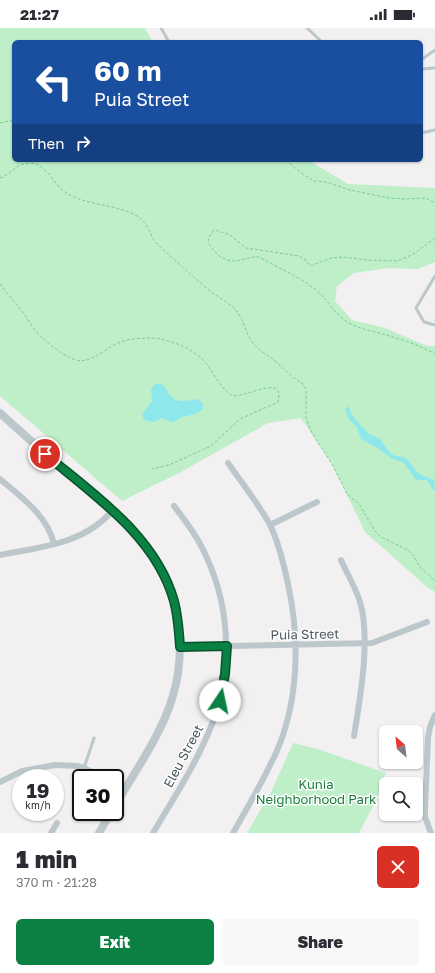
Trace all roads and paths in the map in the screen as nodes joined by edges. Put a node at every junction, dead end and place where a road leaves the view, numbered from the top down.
1 (161, 28) edge
2 (307, 28) edge
3 (168, 40) edge
4 (320, 40) edge
5 (435, 50) edge
6 (423, 59) edge
7 (435, 68) edge
8 (423, 69) edge
9 (12, 120) edge
10 (0, 123) edge
11 (435, 130) edge
12 (423, 132) edge
13 (288, 162) edge
14 (0, 178) edge
15 (435, 203) edge
16 (435, 238) edge
17 (435, 276) edge
18 (0, 284) edge
19 (435, 325) edge
20 (435, 354) edge
21 (0, 413) edge
22 (228, 463) dead end
23 (152, 469) dead end
24 (0, 479) edge
25 (317, 502) dead end
26 (174, 506) dead end
27 (112, 511) junction
28 (270, 524) junction
29 (54, 544) junction
30 (0, 555) edge
31 (341, 560) dead end
32 (435, 581) edge
33 (427, 622) dead end
34 (364, 644) junction
35 (227, 646) junction
36 (296, 646) junction
37 (180, 647) junction
38 (435, 715) edge
39 (354, 736) dead end
40 (94, 738) dead end
41 (84, 768) joint
42 (0, 782) edge
43 (124, 790) edge
44 (106, 821) edge
45 (57, 823) dead end
46 (51, 833) edge
47 (99, 833) edge
48 (152, 833) edge
49 (232, 833) edge
50 (431, 833) edge

1 - 3 lane
2 - 4 lane
5 - 6 lane
7 - 8 lane
9 - 10 path
11 - 12 lane
13 - 15 path
14 - 32 path
16 - 20 path
17 - 19 lane
18 - 23 path
21 - 27 street
22 - 28 street
24 - 29 street
25 - 28 street
26 - 35 street, Eleu Street
27 - 29 street
27 - 37 street
28 - 36 street
29 - 30 street
31 - 34 street
33 - 34 street, Puia Street
34 - 36 street, Puia Street
34 - 39 street
35 - 36 street, Puia Street
35 - 37 street, Puia Street
35 - 48 street, Eleu Street
36 - 49 street
37 - 43 street
38 - 50 street
40 - 41 lane
41 - 42 street
44 - 47 street
45 - 46 street

